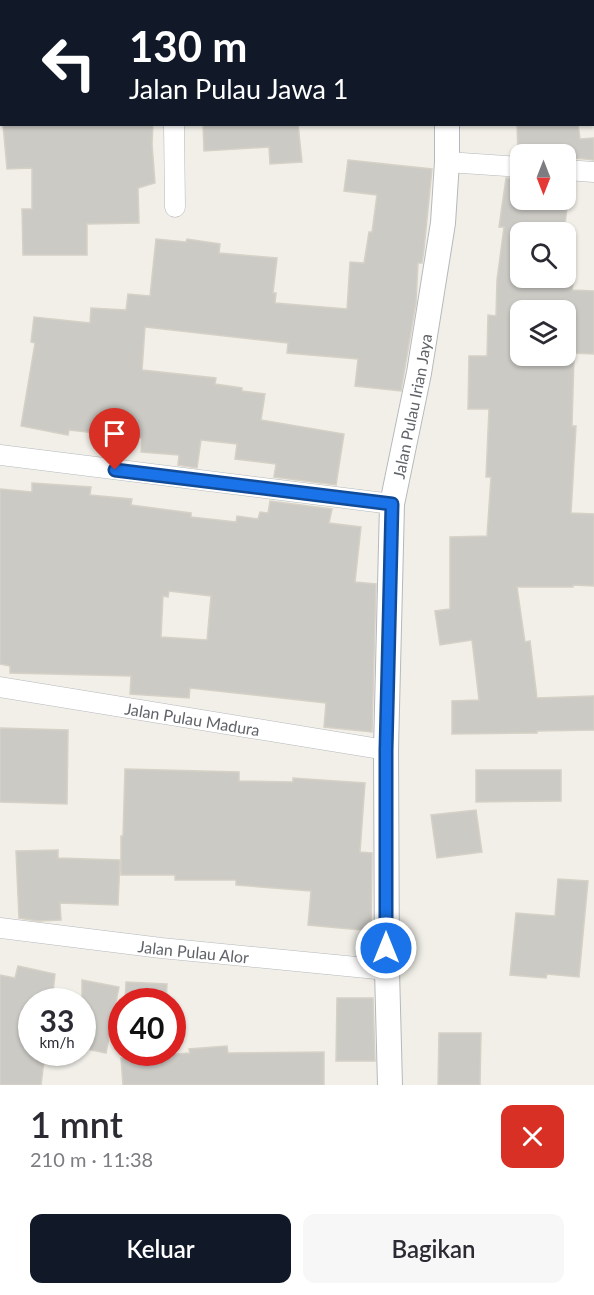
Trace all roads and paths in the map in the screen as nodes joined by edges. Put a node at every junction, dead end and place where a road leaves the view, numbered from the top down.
1 (174, 126) edge
2 (447, 126) edge
3 (447, 162) junction
4 (510, 166) edge
5 (576, 171) edge
6 (594, 172) edge
7 (175, 207) dead end
8 (0, 455) edge
9 (392, 504) junction
10 (0, 687) edge
11 (386, 750) junction
12 (0, 928) edge
13 (387, 970) junction
14 (390, 1085) edge

1 - 7 street
2 - 3 street, Jalan Pulau Irian Jaya
3 - 4 street
3 - 9 street, Jalan Pulau Irian Jaya
5 - 6 street
8 - 9 street
9 - 11 street, Jalan Pulau Irian Jaya
10 - 11 street, Jalan Pulau Madura
11 - 13 street, Jalan Pulau Irian Jaya
12 - 13 street, Jalan Pulau Alor
13 - 14 street, Jalan Pulau Irian Jaya

